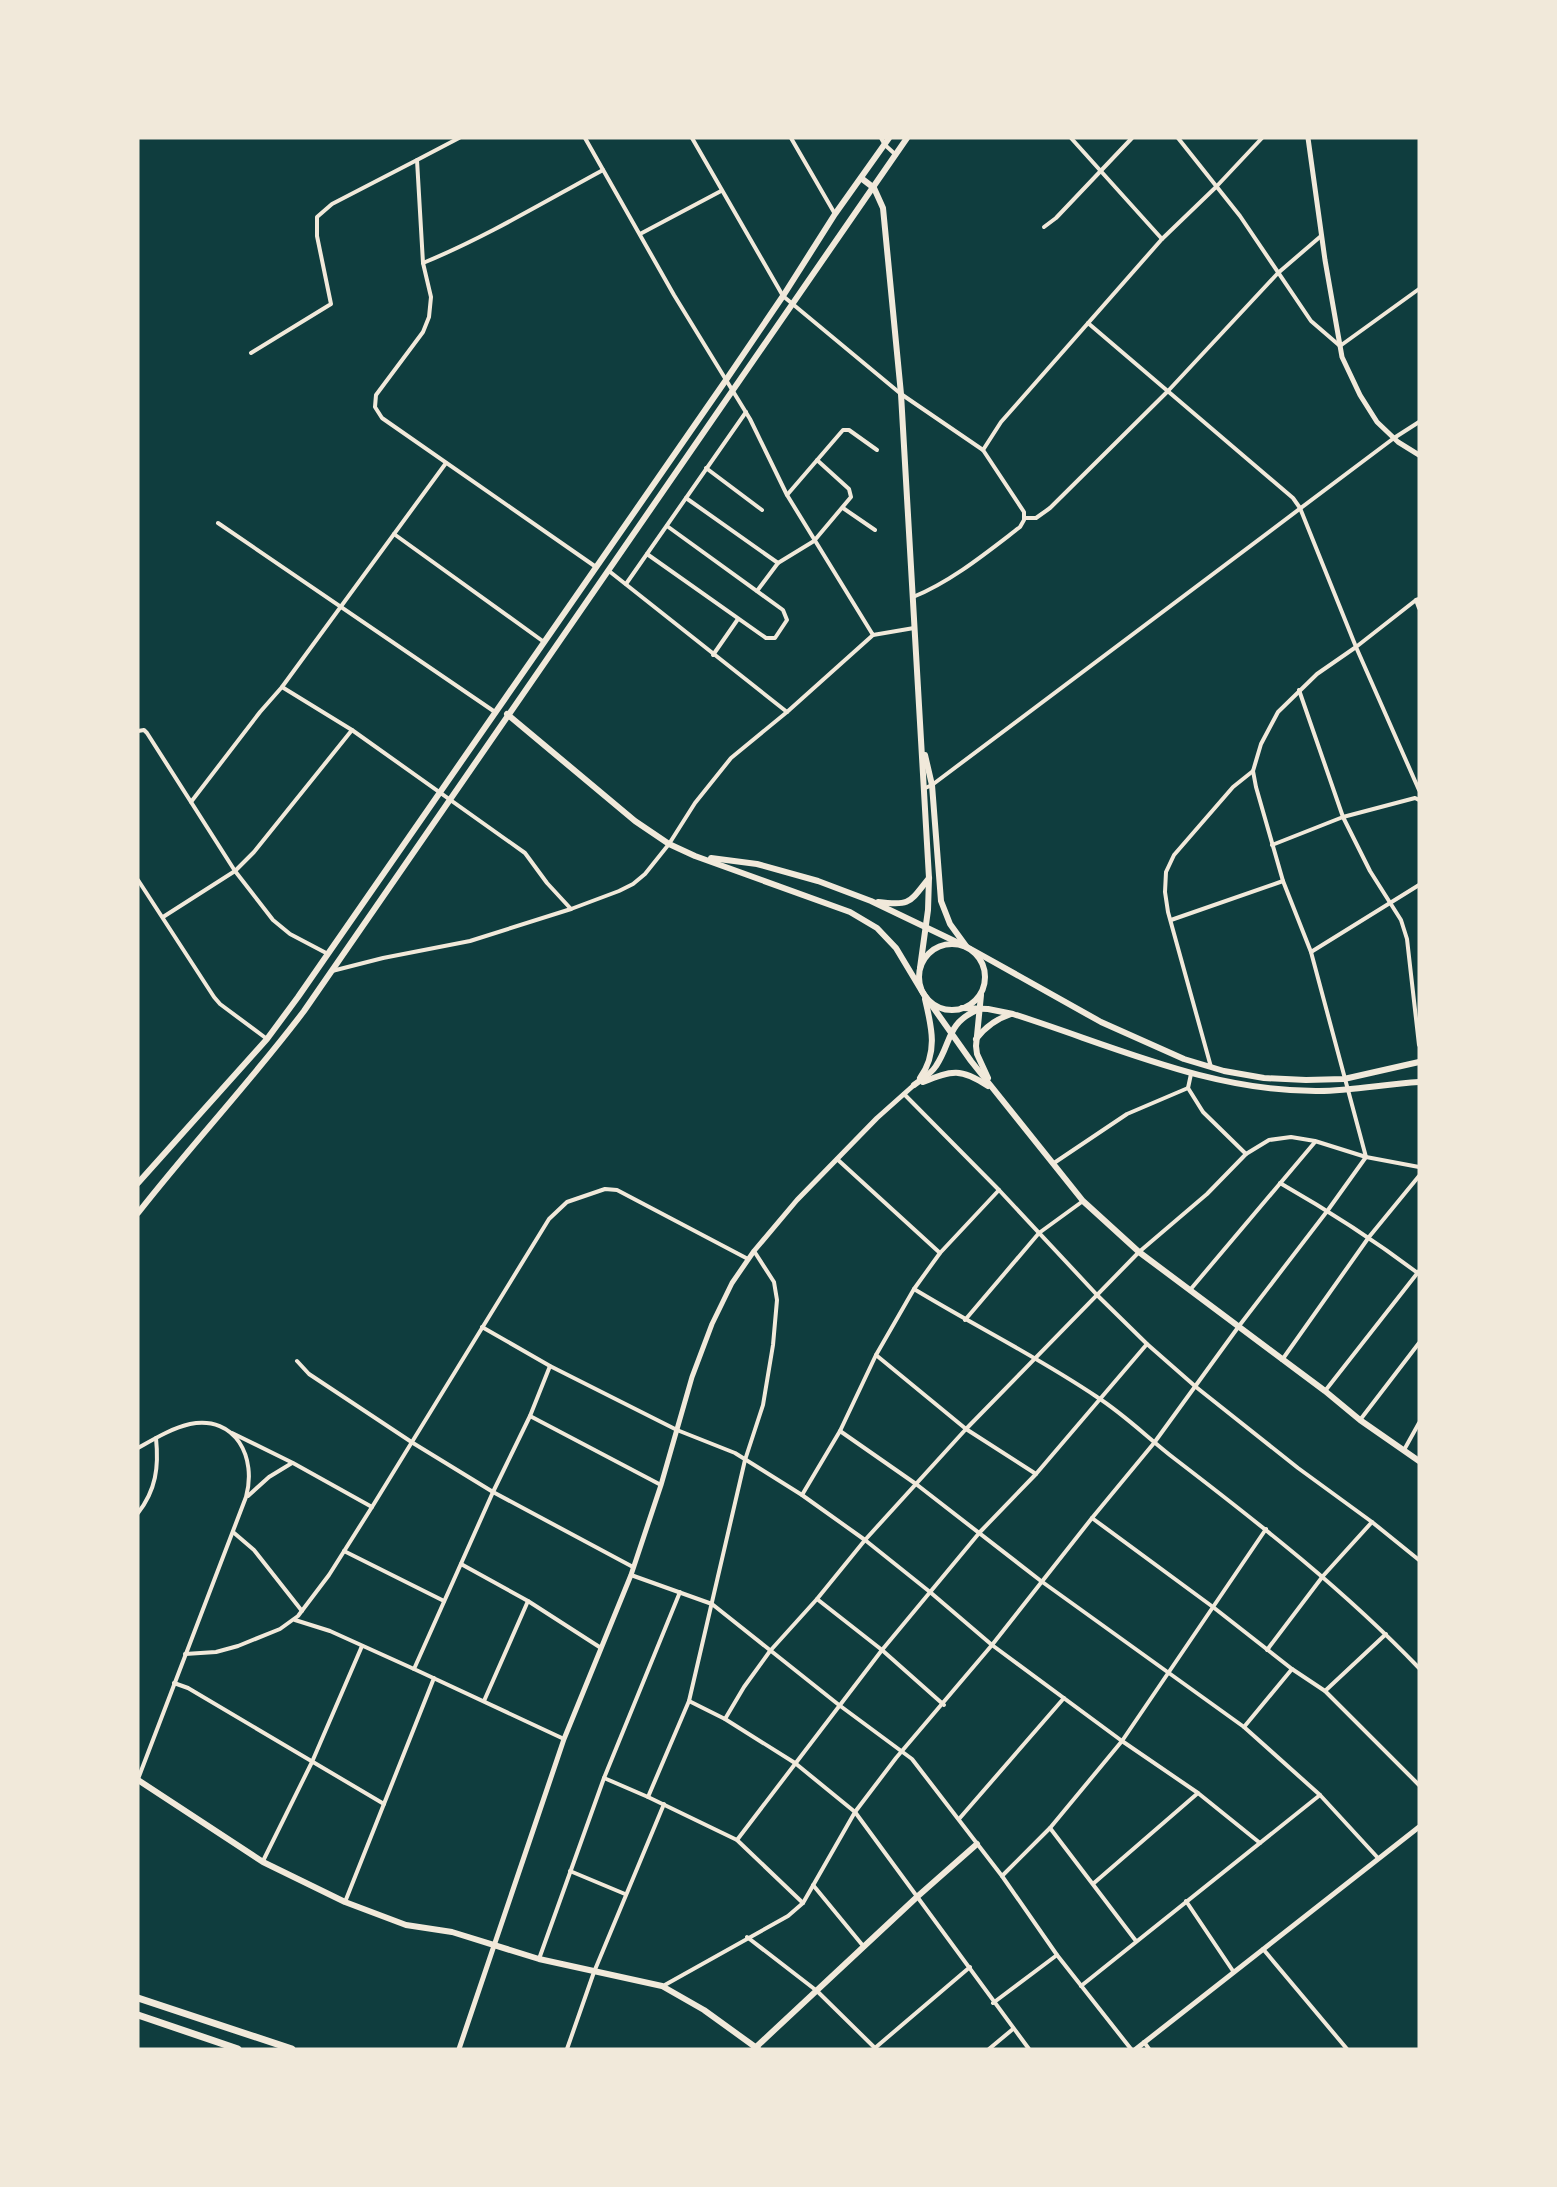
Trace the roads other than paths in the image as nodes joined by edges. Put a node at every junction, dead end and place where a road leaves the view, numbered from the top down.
1 (459, 138) edge
2 (585, 138) edge
3 (692, 138) edge
4 (790, 138) edge
5 (889, 138) edge
6 (907, 138) edge
7 (1071, 138) edge
8 (1132, 138) edge
9 (1178, 138) edge
10 (1262, 138) edge
11 (1308, 138) edge
12 (883, 141) edge
13 (896, 155) junction
14 (417, 160) junction
15 (604, 170) junction
16 (1100, 171) junction
17 (861, 178) junction
18 (1216, 187) junction
19 (874, 188) junction
20 (722, 191) junction
21 (836, 214) junction
22 (1044, 227) dead end
23 (640, 234) junction
24 (1322, 236) junction
25 (1162, 239) junction
26 (423, 263) junction
27 (1278, 273) junction
28 (1419, 289) edge
29 (783, 296) junction
30 (792, 305) junction
31 (1088, 323) junction
32 (1340, 346) junction
33 (251, 353) dead end
34 (726, 380) junction
35 (733, 391) junction
36 (1168, 391) junction
37 (901, 394) junction
38 (746, 412) junction
39 (1419, 422) edge
40 (1394, 438) junction
41 (877, 450) dead end
42 (983, 450) junction
43 (1419, 455) edge
44 (817, 460) junction
45 (446, 463) junction
46 (706, 468) junction
47 (787, 495) junction
48 (686, 498) junction
49 (843, 508) junction
50 (1300, 508) junction
51 (762, 510) dead end
52 (1025, 518) junction
53 (218, 523) dead end
54 (667, 526) junction
55 (875, 530) dead end
56 (394, 534) junction
57 (814, 541) junction
58 (647, 554) junction
59 (778, 563) junction
60 (596, 567) junction
61 (609, 571) junction
62 (626, 584) junction
63 (757, 591) junction
64 (912, 597) junction
65 (1418, 600) edge
66 (340, 607) junction
67 (1419, 608) edge
68 (738, 619) junction
69 (915, 628) junction
70 (873, 635) junction
71 (544, 642) junction
72 (1356, 646) junction
73 (713, 655) junction
74 (282, 687) junction
75 (1299, 690) junction
76 (495, 712) junction
77 (787, 712) junction
78 (507, 714) junction
79 (351, 730) junction
80 (138, 731) edge
81 (922, 739) junction
82 (1254, 771) junction
83 (932, 785) junction
84 (923, 789) junction
85 (1419, 790) edge
86 (439, 793) junction
87 (449, 798) junction
88 (1419, 800) edge
89 (191, 802) junction
90 (1343, 818) junction
91 (669, 844) junction
92 (1272, 845) junction
93 (695, 856) junction
94 (235, 871) junction
95 (929, 878) junction
96 (138, 880) edge
97 (1283, 881) junction
98 (1419, 885) edge
99 (872, 901) junction
100 (1390, 902) junction
101 (571, 909) junction
102 (163, 917) junction
103 (1171, 920) junction
104 (925, 926) junction
105 (967, 947) junction
106 (1311, 952) junction
107 (328, 954) junction
108 (920, 968) junction
109 (330, 972) junction
110 (982, 992) junction
111 (923, 993) junction
112 (962, 1008) junction
113 (979, 1009) junction
114 (1013, 1014) junction
115 (950, 1033) junction
116 (267, 1039) junction
117 (976, 1039) junction
118 (1419, 1045) edge
119 (1419, 1062) edge
120 (1211, 1067) junction
121 (1191, 1074) junction
122 (1344, 1078) junction
123 (1419, 1082) edge
124 (914, 1085) junction
125 (1188, 1088) junction
126 (994, 1089) junction
127 (1348, 1090) junction
128 (904, 1094) junction
129 (1315, 1141) junction
130 (1246, 1154) junction
131 (1366, 1157) junction
132 (837, 1159) junction
133 (1053, 1164) junction
134 (1419, 1167) edge
135 (1419, 1176) edge
136 (138, 1183) edge
137 (1280, 1183) junction
138 (999, 1190) junction
139 (1083, 1200) junction
140 (1328, 1210) junction
141 (138, 1212) edge
142 (1039, 1233) junction
143 (1369, 1237) junction
144 (754, 1251) junction
145 (1139, 1252) junction
146 (940, 1253) junction
147 (748, 1259) junction
148 (1418, 1272) edge
149 (914, 1289) junction
150 (1189, 1291) junction
151 (1098, 1296) junction
152 (965, 1320) junction
153 (1239, 1326) junction
154 (482, 1327) junction
155 (1419, 1343) edge
156 (1147, 1344) junction
157 (876, 1354) junction
158 (1037, 1358) junction
159 (1282, 1360) junction
160 (297, 1361) dead end
161 (550, 1366) junction
162 (1196, 1387) junction
163 (1325, 1391) junction
164 (1100, 1399) junction
165 (530, 1416) junction
166 (1360, 1420) junction
167 (1419, 1423) edge
168 (223, 1429) junction
169 (966, 1429) junction
170 (677, 1430) junction
171 (840, 1431) junction
172 (156, 1438) junction
173 (413, 1443) junction
174 (1154, 1443) junction
175 (138, 1448) edge
176 (1404, 1449) junction
177 (745, 1460) junction
178 (1419, 1461) edge
179 (293, 1463) junction
180 (1036, 1474) junction
181 (916, 1484) junction
182 (661, 1485) junction
183 (494, 1492) junction
184 (802, 1495) junction
185 (246, 1497) junction
186 (372, 1507) junction
187 (138, 1513) edge
188 (1092, 1518) junction
189 (1372, 1522) junction
190 (1266, 1529) junction
191 (233, 1532) junction
192 (980, 1532) junction
193 (865, 1540) junction
194 (344, 1551) junction
195 (1419, 1560) edge
196 (461, 1564) junction
197 (634, 1567) junction
198 (631, 1575) junction
199 (1323, 1576) junction
200 (1041, 1581) junction
201 (680, 1592) junction
202 (930, 1592) junction
203 (818, 1599) junction
204 (444, 1601) junction
205 (528, 1601) junction
206 (712, 1604) junction
207 (1213, 1607) junction
208 (302, 1611) junction
209 (294, 1619) junction
210 (1386, 1634) junction
211 (992, 1645) junction
212 (362, 1646) junction
213 (601, 1648) junction
214 (882, 1650) junction
215 (1267, 1650) junction
216 (770, 1651) junction
217 (185, 1654) junction
218 (1419, 1668) edge
219 (414, 1669) junction
220 (1292, 1669) junction
221 (1170, 1672) junction
222 (434, 1678) junction
223 (174, 1683) junction
224 (1325, 1691) junction
225 (1064, 1698) junction
226 (484, 1701) junction
227 (689, 1701) junction
228 (839, 1705) junction
229 (944, 1705) junction
230 (725, 1719) junction
231 (1244, 1727) junction
232 (564, 1739) junction
233 (1122, 1741) junction
234 (902, 1752) junction
235 (312, 1761) junction
236 (795, 1763) junction
237 (604, 1778) junction
238 (138, 1779) edge
239 (1419, 1785) edge
240 (1198, 1793) junction
241 (1320, 1795) junction
242 (648, 1797) junction
243 (384, 1804) junction
244 (664, 1804) junction
245 (855, 1812) junction
246 (959, 1819) junction
247 (1419, 1827) edge
248 (1050, 1828) junction
249 (737, 1840) junction
250 (1260, 1843) junction
251 (977, 1844) junction
252 (1378, 1858) junction
253 (263, 1862) junction
254 (570, 1871) junction
255 (1002, 1876) junction
256 (1094, 1883) junction
257 (813, 1885) junction
258 (625, 1894) junction
259 (918, 1896) junction
260 (1186, 1901) junction
261 (345, 1902) junction
262 (803, 1902) junction
263 (747, 1937) junction
264 (1136, 1941) junction
265 (494, 1946) junction
266 (864, 1947) junction
267 (1263, 1948) junction
268 (1057, 1955) junction
269 (538, 1959) junction
270 (970, 1967) junction
271 (1233, 1971) junction
272 (594, 1972) junction
273 (662, 1986) junction
274 (1081, 1986) junction
275 (817, 1991) junction
276 (138, 1998) edge
277 (993, 2003) junction
278 (138, 2015) edge
279 (1013, 2029) junction
280 (1144, 2042) junction
281 (756, 2048) edge
282 (238, 2049) edge
283 (291, 2049) edge
284 (459, 2049) edge
285 (568, 2049) edge
286 (875, 2049) edge
287 (989, 2049) edge
288 (1029, 2049) edge
289 (1131, 2049) edge
290 (1136, 2049) edge
291 (1149, 2049) edge
292 (1347, 2049) edge

1 - 14 street
2 - 15 street
3 - 20 street
4 - 21 street
5 - 12 main road
6 - 13 main road
7 - 16 street
8 - 16 street
9 - 18 street
10 - 18 street
11 - 24 street
12 - 13 street
12 - 17 main road
13 - 19 main road
14 - 26 street
14 - 33 street
15 - 23 street
15 - 26 street
16 - 22 street
16 - 25 street
17 - 19 main road
17 - 21 main road
18 - 25 street
18 - 27 street
19 - 30 main road
19 - 37 main road
20 - 23 street
20 - 29 street
21 - 29 main road
23 - 34 street
24 - 27 street
24 - 32 street
25 - 31 street
26 - 45 street
27 - 32 street
27 - 36 street
28 - 32 street
29 - 30 street
29 - 34 main road
30 - 35 main road
30 - 37 street
31 - 36 street
31 - 42 street
32 - 40 street
34 - 35 street
34 - 60 main road
35 - 38 street
35 - 61 main road
36 - 50 street
36 - 52 street
37 - 42 street
37 - 64 main road
38 - 46 street
38 - 47 street
39 - 40 street
40 - 43 street
40 - 50 street
41 - 44 street
42 - 52 street
44 - 47 street
44 - 49 street
45 - 56 street
45 - 60 street
46 - 48 street
46 - 51 street
47 - 57 street
48 - 54 street
48 - 59 street
49 - 55 street
49 - 57 street
50 - 72 street
50 - 83 street
52 - 64 street
53 - 66 street
54 - 58 street
54 - 63 street
56 - 66 street
56 - 71 street
57 - 59 street
57 - 70 street
58 - 62 street
58 - 68 street
59 - 63 street
60 - 71 main road
61 - 62 street
61 - 78 main road
62 - 73 street
63 - 68 street
64 - 69 main road
65 - 67 street
65 - 72 street
66 - 74 street
66 - 76 street
68 - 73 street
69 - 70 street
69 - 81 main road
70 - 77 street
71 - 76 main road
72 - 75 street
72 - 85 street
73 - 77 street
74 - 79 street
74 - 89 street
75 - 82 street
75 - 90 street
76 - 86 main road
77 - 91 street
78 - 87 main road
78 - 91 main road
79 - 86 street
79 - 94 street
80 - 89 street
81 - 83 main road
81 - 84 main road
82 - 92 street
82 - 103 street
83 - 84 street
83 - 105 main road
84 - 95 main road
86 - 87 street
86 - 107 main road
87 - 101 street
87 - 109 main road
88 - 90 street
89 - 94 street
90 - 92 street
90 - 100 street
91 - 93 main road
91 - 101 street
92 - 97 street
93 - 99 main road
93 - 111 main road
94 - 102 street
94 - 107 street
95 - 99 main road
95 - 104 main road
96 - 102 street
97 - 103 street
97 - 106 street
98 - 100 street
99 - 104 main road
100 - 106 street
100 - 118 street
101 - 109 street
102 - 116 street
103 - 120 street
104 - 105 main road
104 - 108 main road
105 - 108 main road
105 - 110 main road
105 - 120 main road
106 - 122 street
107 - 116 main road
108 - 111 main road
109 - 141 main road
110 - 112 main road
110 - 113 main road
111 - 112 main road
111 - 115 main road
111 - 124 main road
112 - 113 main road
113 - 114 main road
113 - 115 main road
113 - 117 main road
114 - 117 main road
114 - 121 main road
115 - 124 main road
115 - 126 main road
116 - 136 main road
117 - 126 main road
119 - 122 main road
120 - 122 main road
121 - 125 street
121 - 127 main road
122 - 127 street
123 - 127 main road
124 - 126 main road
124 - 128 street
125 - 130 street
125 - 133 street
126 - 133 main road
127 - 131 street
128 - 132 street
128 - 138 street
129 - 130 street
129 - 131 street
129 - 137 street
130 - 145 street
131 - 134 street
131 - 140 street
132 - 144 street
132 - 146 street
133 - 139 main road
135 - 143 street
137 - 140 street
137 - 150 street
138 - 142 street
138 - 146 street
139 - 142 street
139 - 145 main road
140 - 143 street
140 - 153 street
142 - 151 street
142 - 152 street
143 - 148 street
143 - 159 street
144 - 147 street
144 - 177 street
145 - 150 main road
145 - 151 street
146 - 149 street
147 - 154 street
147 - 170 street
148 - 163 street
149 - 152 street
149 - 157 street
150 - 153 main road
151 - 156 street
151 - 158 street
152 - 158 street
153 - 159 main road
153 - 162 street
154 - 161 street
154 - 173 street
155 - 166 street
156 - 162 street
156 - 164 street
157 - 169 street
157 - 171 street
158 - 164 street
158 - 169 street
159 - 163 main road
160 - 173 street
161 - 165 street
161 - 170 street
162 - 174 street
162 - 189 street
163 - 166 main road
164 - 174 street
164 - 180 street
165 - 182 street
165 - 183 street
166 - 176 main road
167 - 176 street
168 - 172 street
168 - 179 street
168 - 185 street
169 - 180 street
169 - 181 street
170 - 177 street
170 - 182 street
171 - 181 street
171 - 184 street
172 - 175 street
172 - 187 street
173 - 183 street
173 - 186 street
174 - 188 street
174 - 190 street
176 - 178 main road
177 - 184 street
177 - 206 street
179 - 185 street
179 - 186 street
180 - 192 street
181 - 192 street
181 - 193 street
182 - 197 street
183 - 196 street
183 - 197 street
184 - 193 street
185 - 191 street
186 - 194 street
188 - 200 street
188 - 207 street
189 - 195 street
189 - 199 street
190 - 199 street
190 - 207 street
191 - 208 street
191 - 217 street
192 - 200 street
192 - 202 street
193 - 202 street
193 - 203 street
194 - 204 street
194 - 208 street
196 - 204 street
196 - 205 street
197 - 198 street
198 - 201 street
198 - 213 street
199 - 210 street
199 - 215 street
200 - 211 street
200 - 221 street
201 - 206 street
201 - 237 street
202 - 211 street
202 - 214 street
203 - 214 street
203 - 216 street
204 - 219 street
205 - 213 street
205 - 226 street
206 - 216 street
206 - 227 street
207 - 215 street
207 - 221 street
208 - 209 street
209 - 212 street
209 - 217 street
210 - 218 street
210 - 224 street
211 - 225 street
211 - 229 street
212 - 219 street
212 - 235 street
213 - 232 street
214 - 228 street
214 - 229 street
215 - 220 street
216 - 228 street
216 - 230 street
217 - 223 street
219 - 222 street
220 - 224 street
220 - 231 street
221 - 231 street
221 - 233 street
222 - 226 street
222 - 243 street
223 - 235 street
223 - 238 street
224 - 239 street
225 - 233 street
225 - 246 street
226 - 232 street
227 - 230 street
227 - 242 street
228 - 234 street
228 - 236 street
229 - 234 street
230 - 236 street
231 - 241 street
232 - 265 street
233 - 240 street
233 - 248 street
234 - 245 street
234 - 246 street
235 - 243 street
235 - 253 street
236 - 245 street
236 - 249 street
237 - 242 street
237 - 254 street
238 - 253 main road
240 - 250 street
240 - 256 street
241 - 250 street
241 - 252 street
242 - 244 street
243 - 261 street
244 - 249 street
244 - 258 street
245 - 257 street
245 - 259 street
246 - 251 street
247 - 252 street
248 - 255 street
248 - 256 street
249 - 262 street
250 - 260 street
251 - 255 street
251 - 259 main road
252 - 267 street
253 - 261 main road
254 - 258 street
254 - 269 street
255 - 268 street
256 - 264 street
257 - 262 street
257 - 266 street
258 - 272 street
259 - 266 main road
259 - 270 street
260 - 264 street
260 - 271 street
261 - 265 main road
262 - 263 street
263 - 273 street
263 - 275 street
264 - 274 street
265 - 269 main road
265 - 284 street
266 - 275 main road
267 - 271 street
267 - 292 street
268 - 274 street
268 - 277 street
269 - 272 main road
270 - 277 street
270 - 286 street
271 - 280 street
272 - 273 main road
272 - 285 street
273 - 281 main road
274 - 289 street
275 - 281 main road
275 - 286 street
276 - 283 highway
277 - 279 street
278 - 282 highway
279 - 287 street
279 - 288 street
280 - 290 street
280 - 291 street

